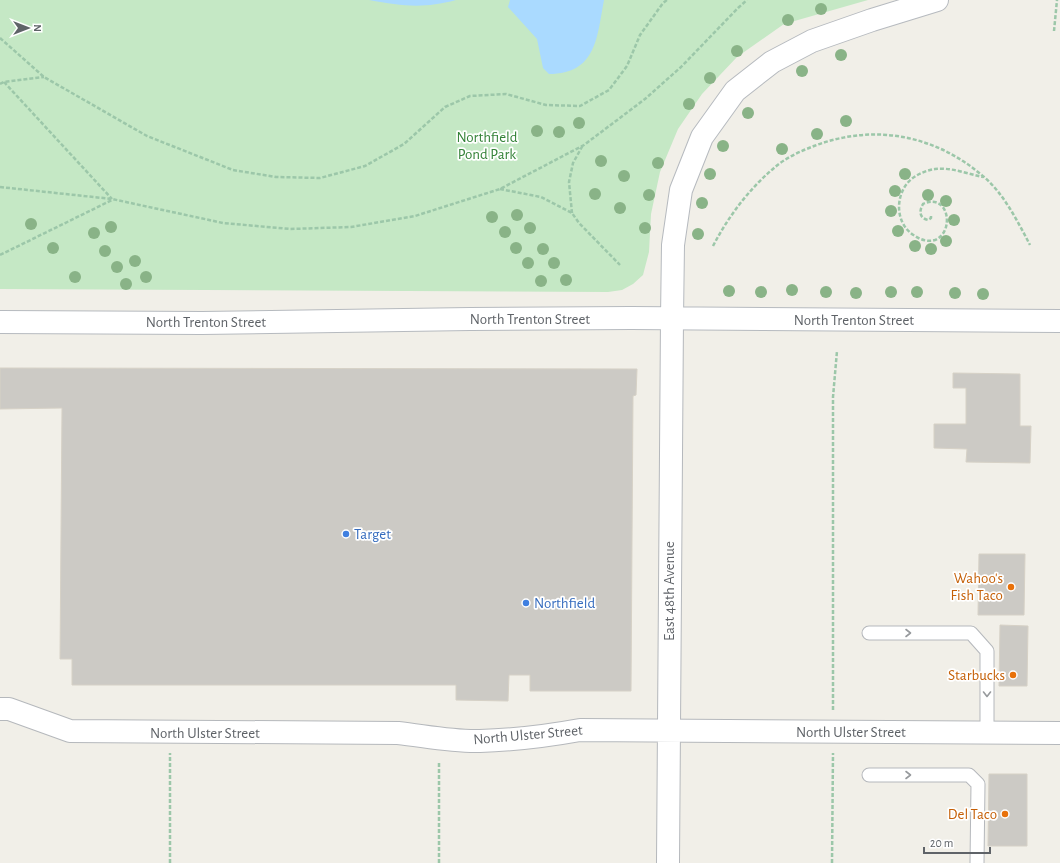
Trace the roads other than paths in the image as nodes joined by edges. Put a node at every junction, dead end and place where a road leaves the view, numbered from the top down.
1 (937, 0) edge
2 (672, 318) junction
3 (1060, 321) edge
4 (0, 322) edge
5 (869, 633) dead end
6 (0, 709) edge
7 (669, 731) junction
8 (986, 732) junction
9 (1060, 733) edge
10 (868, 774) dead end
11 (668, 863) edge
12 (977, 863) edge

1 - 2 street, East 48th Avenue
2 - 3 street, North Trenton Street
2 - 4 street, North Trenton Street
2 - 7 street, East 48th Avenue
5 -> 8 lane
6 - 7 street, North Ulster Street
7 - 8 street, North Ulster Street
7 - 11 street, East 48th Avenue
8 - 9 street, North Ulster Street
10 -> 12 lane

